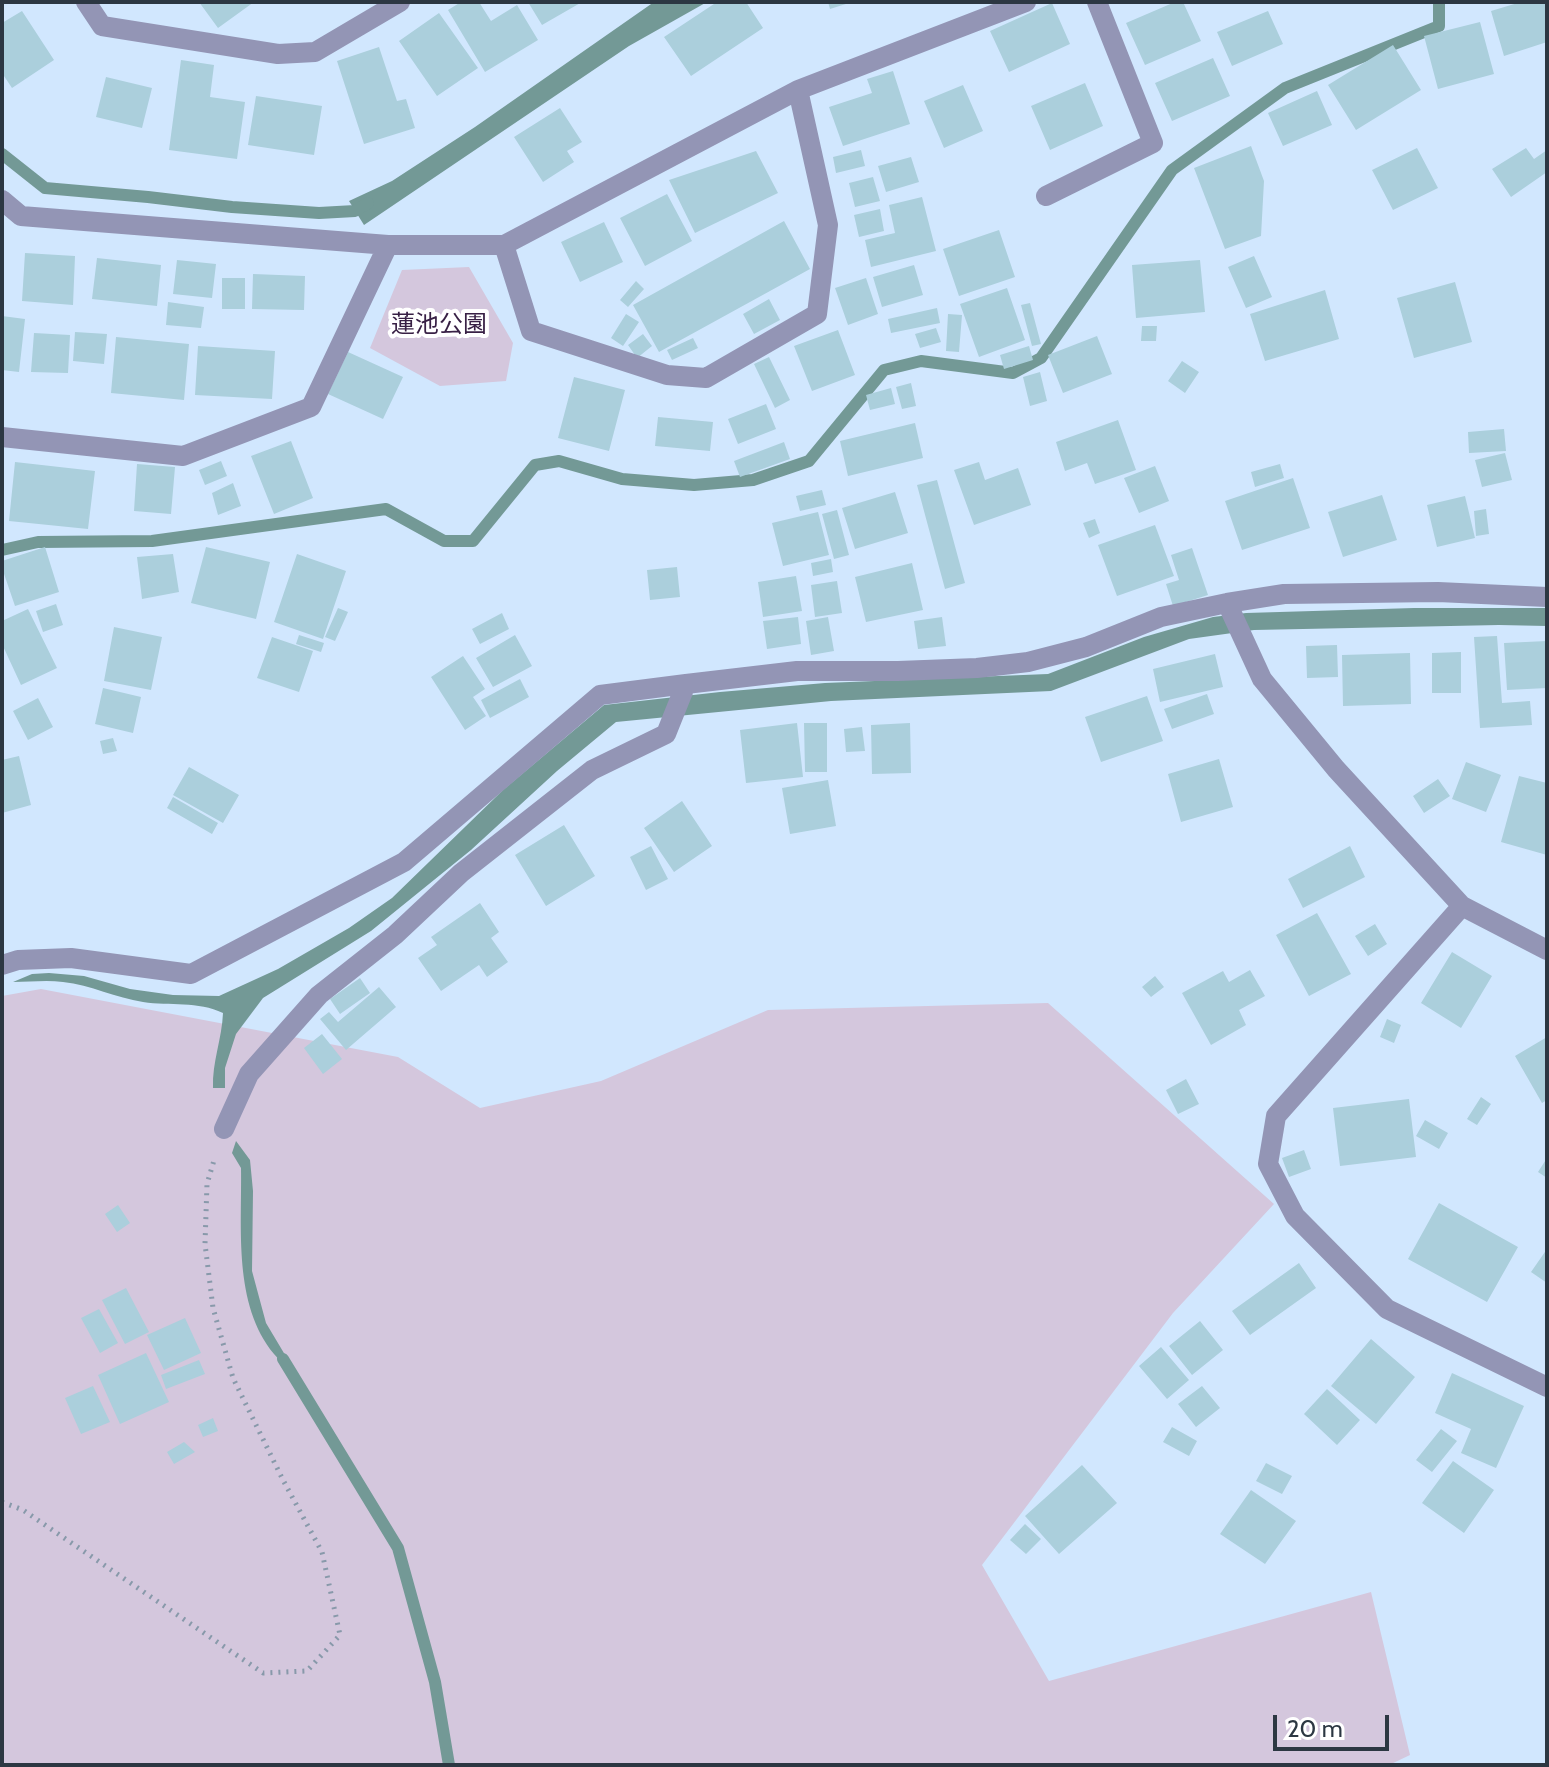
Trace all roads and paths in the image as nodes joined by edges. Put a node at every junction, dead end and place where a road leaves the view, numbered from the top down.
1 (86, 2) edge
2 (400, 2) edge
3 (1026, 2) edge
4 (1097, 2) edge
5 (798, 90) junction
6 (1046, 196) dead end
7 (2, 200) edge
8 (388, 245) junction
9 (504, 245) junction
10 (2, 437) edge
11 (1547, 597) edge
12 (1228, 604) junction
13 (686, 685) junction
14 (1462, 906) junction
15 (1547, 950) edge
16 (2, 965) edge
17 (224, 1129) joint
18 (1547, 1387) edge
19 (2, 1502) edge

1 - 2 street
3 - 5 street
4 - 6 street
5 - 9 street
5 - 9 street
7 - 8 street
8 - 9 street
8 - 10 street
11 - 12 street
12 - 13 street
12 - 14 street
13 - 16 street
13 - 17 street
14 - 15 street
14 - 18 street
17 - 19 path

